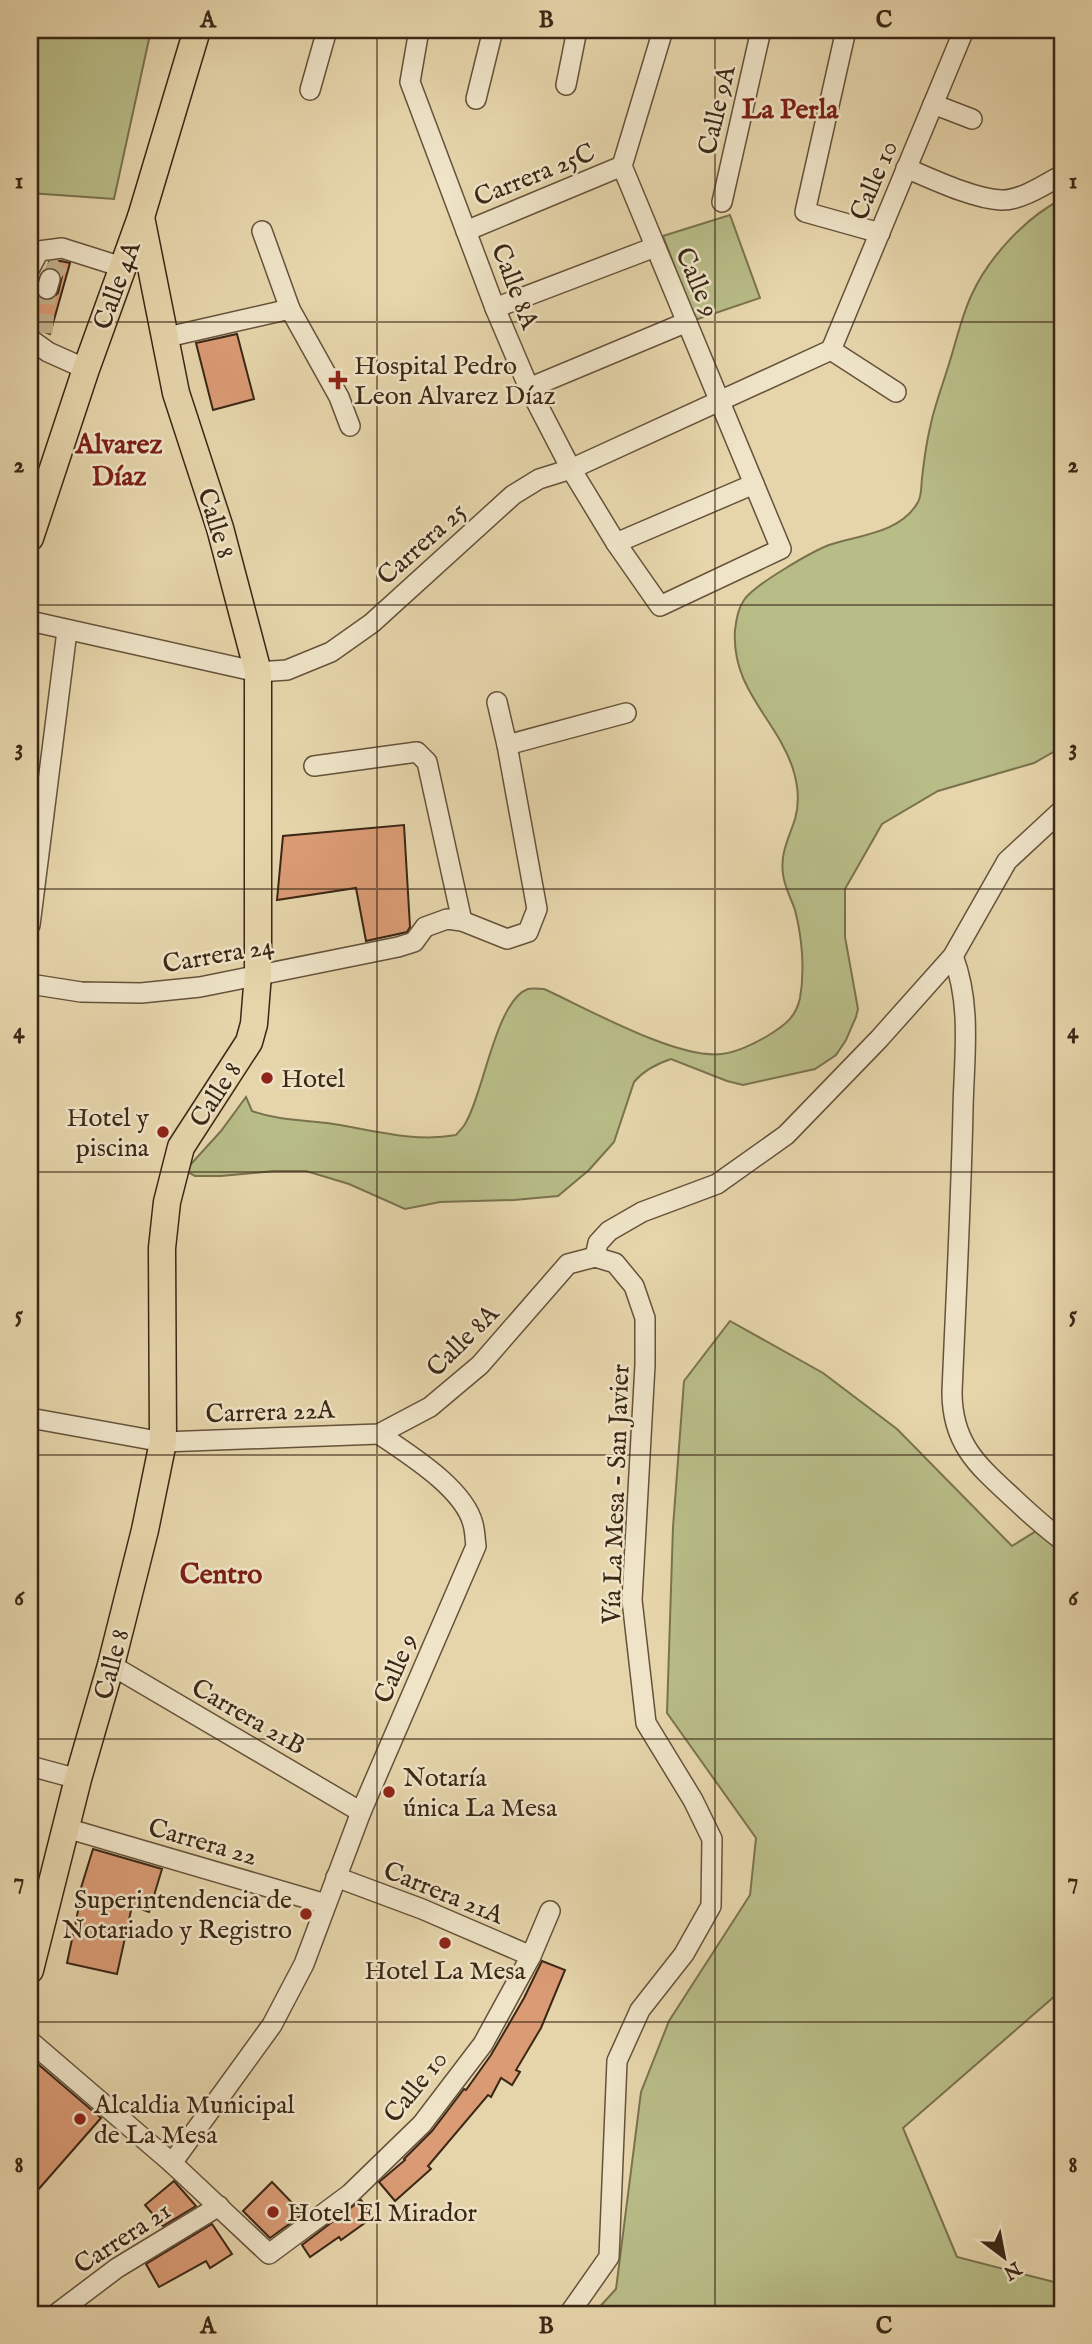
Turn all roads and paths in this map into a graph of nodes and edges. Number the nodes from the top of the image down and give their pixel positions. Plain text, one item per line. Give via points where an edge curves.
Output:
1 (197, 30) edge
2 (327, 30) edge
3 (419, 30) edge
4 (493, 30) edge
5 (577, 30) edge
6 (663, 30) edge
7 (761, 30) edge
8 (846, 30) edge
9 (964, 30) edge
10 (566, 85) dead end
11 (310, 90) dead end
12 (476, 99) dead end
13 (933, 104) junction
14 (972, 119) dead end
15 (622, 166) junction
16 (906, 168) junction
17 (1062, 175) edge
18 (722, 202) dead end
19 (141, 217) junction
20 (467, 230) junction
21 (262, 231) dead end
22 (880, 233) junction
23 (655, 247) junction
24 (122, 267) junction
25 (30, 268) edge
26 (495, 308) junction
27 (290, 309) junction
28 (687, 322) junction
29 (36, 336) edge
30 (163, 338) junction
31 (831, 350) junction
32 (86, 369) junction
33 (529, 388) junction
34 (896, 392) dead end
35 (719, 399) junction
36 (349, 426) dead end
37 (571, 468) junction
38 (754, 484) junction
39 (30, 538) edge
40 (616, 543) junction
41 (660, 606) joint
42 (30, 621) edge
43 (67, 631) junction
44 (258, 671) junction
45 (497, 702) dead end
46 (626, 713) dead end
47 (507, 745) junction
48 (314, 765) dead end
49 (1062, 810) edge
50 (462, 922) junction
51 (30, 925) edge
52 (953, 956) junction
53 (258, 974) junction
54 (30, 984) edge
55 (595, 1257) junction
56 (30, 1418) edge
57 (379, 1434) junction
58 (163, 1441) junction
59 (1062, 1540) edge
60 (111, 1665) junction
61 (30, 1766) edge
62 (78, 1779) junction
63 (361, 1812) junction
64 (66, 1828) junction
65 (336, 1877) junction
66 (326, 1904) junction
67 (550, 1910) dead end
68 (531, 1956) junction
69 (30, 1970) edge
70 (30, 2041) edge
71 (172, 2164) junction
72 (219, 2206) junction
73 (269, 2254) joint
74 (56, 2314) edge
75 (569, 2314) edge

1 - 19 main road, Calle 4A
2 - 11 street
3 - 20 street, Calle 8A via 410,82
4 - 12 street
5 - 10 street
6 - 15 street
7 - 18 street, Calle 9A
8 - 22 street via 806,212
9 - 13 street, Calle 10
13 - 14 street
13 - 16 street, Calle 10
15 - 20 street, Carrera 25C
15 - 23 street, Calle 9
16 - 17 street via 960,190 1002,200 1031,192
16 - 22 street, Calle 10
19 - 24 main road, Calle 4A
19 - 30 main road, Calle 8
20 - 26 street, Calle 8A
21 - 27 street
22 - 31 street, Calle 10
23 - 26 street
23 - 28 street, Calle 9
24 - 25 street via 72,258 62,248 39,251
24 - 32 main road, Calle 4A
26 - 33 street, Calle 8A
27 - 30 street
27 - 36 street via 339,397
28 - 33 street
28 - 35 street, Calle 9
29 - 32 street via 48,352
30 - 44 main road, Calle 8
31 - 34 street
31 - 35 street, Carrera 25
32 - 39 main road, Calle 4A
33 - 37 street, Calle 8A
35 - 37 street, Carrera 25
35 - 38 street, Calle 9
37 - 40 street, Calle 8A
37 - 44 street, Carrera 25 via 539,479 513,495 372,624 331,652 287,670
38 - 40 street
38 - 41 street, Calle 9 via 781,549
40 - 41 street, Calle 8A
42 - 43 street, Carrera 25
43 - 44 street, Carrera 25
43 - 51 street
44 - 53 main road, Calle 8
45 - 47 street
46 - 47 street
47 - 50 street via 537,909 528,932 507,939
48 - 50 street via 417,752 427,762
49 - 52 street via 1007,861
50 - 53 street, Carrera 24 via 447,919 425,927 414,942 398,947
52 - 55 street via 786,1135 718,1184 649,1209 609,1231 598,1243
52 - 59 street via 962,984 965,1018 954,1418 964,1445 982,1470
53 - 54 street, Carrera 24 via 200,987 141,993 81,992
53 - 58 main road, Calle 8 via 248,1042 181,1147 167,1202 162,1248
55 - 57 street, Calle 8A via 568,1265 481,1365 430,1407
55 - 75 street, Vía La Mesa - San Javier via 615,1263 634,1286 645,1318 632,1600 646,1723 712,1839 711,1906 684,1955 640,2010 617,2061 609,2258
56 - 58 street, Carrera 22A
57 - 58 street, Carrera 22A
57 - 63 street, Calle 9 via 432,1471 460,1501 472,1522 476,1546
58 - 60 main road, Calle 8
60 - 62 main road, Calle 8
60 - 63 street, Carrera 21B
61 - 62 street
62 - 64 main road, Calle 8
63 - 65 street, Calle 9
64 - 66 street, Carrera 22
64 - 69 main road, Calle 8
65 - 66 street, Calle 9
65 - 68 street, Carrera 21A
66 - 71 street, Calle 9 via 304,1964 272,2025
67 - 68 street, Calle 10
68 - 73 street, Calle 10 via 483,2044 422,2124 350,2194
70 - 71 street, Carrera 21
71 - 72 street, Carrera 21
72 - 73 street, Carrera 21
72 - 74 street, Carrera 21 via 117,2268

